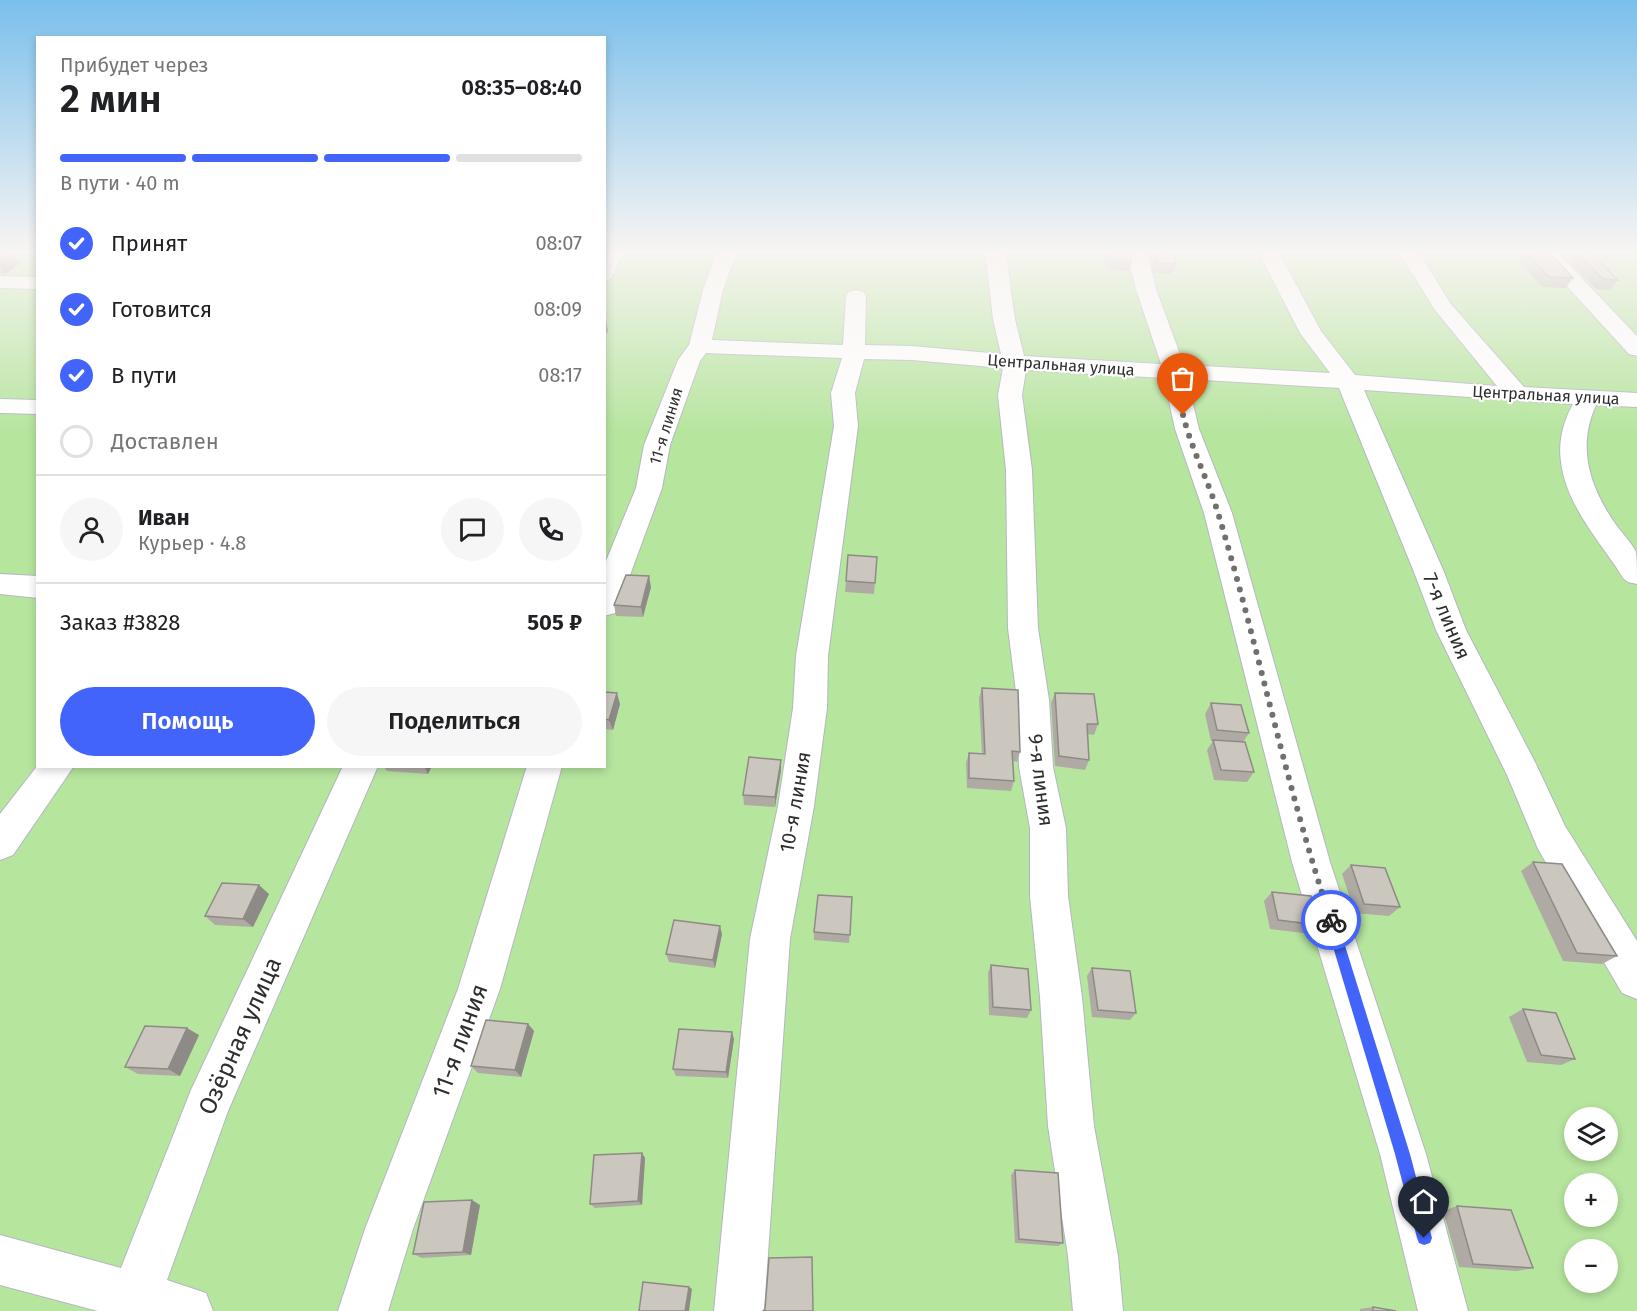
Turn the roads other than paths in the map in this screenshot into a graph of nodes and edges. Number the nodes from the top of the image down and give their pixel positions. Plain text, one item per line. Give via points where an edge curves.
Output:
1 (708, 310) edge
2 (855, 310) edge
3 (1003, 310) edge
4 (1154, 310) edge
5 (1299, 310) edge
6 (1446, 310) edge
7 (1602, 310) edge
8 (700, 346) junction
9 (1637, 349) edge
10 (855, 352) junction
11 (1015, 364) junction
12 (1173, 372) junction
13 (1349, 383) junction
14 (1517, 394) junction
15 (1588, 398) junction
16 (1637, 400) edge
17 (0, 406) edge
18 (36, 407) edge
19 (1637, 573) edge
20 (0, 584) edge
21 (36, 587) edge
22 (606, 600) edge
23 (56, 768) edge
24 (360, 768) edge
25 (544, 768) edge
26 (0, 843) edge
27 (1637, 978) edge
28 (0, 1260) edge
29 (133, 1305) edge
30 (188, 1311) edge
31 (363, 1311) edge
32 (739, 1311) edge
33 (1098, 1311) edge
34 (1443, 1311) edge

1 - 8 street, 11-я линия
2 - 10 street, 10-я линия
3 - 11 street, 9-я линия
4 - 12 street
5 - 13 street, 7-я линия via 1311,333
6 - 14 street
7 - 9 street
8 - 10 street, Центральная улица
8 - 22 street, 11-я линия via 689,360 657,445 649,488
10 - 11 street, Центральная улица via 912,353
10 - 32 street, 10-я линия via 843,393 846,426 812,656 810,708 796,806 770,939
11 - 12 street, Центральная улица
11 - 33 street, 9-я линия via 1010,395 1019,470 1023,628 1033,700 1036,767 1048,828 1049,896 1071,1126
12 - 13 street, Центральная улица
12 - 34 street via 1187,429 1218,513 1311,862 1403,1154
13 - 14 street, Центральная улица
13 - 27 street, 7-я линия via 1451,630 1551,837
14 - 15 street, Центральная улица
15 - 16 street, Центральная улица
15 - 19 street via 1578,416 1573,440 1575,473 1613,542
17 - 18 street
20 - 21 street
23 - 26 street
24 - 29 street, Озёрная улица via 207,1106
25 - 31 street, 11-я линия via 479,990 402,1194
28 - 29 street via 51,1271
29 - 30 street

